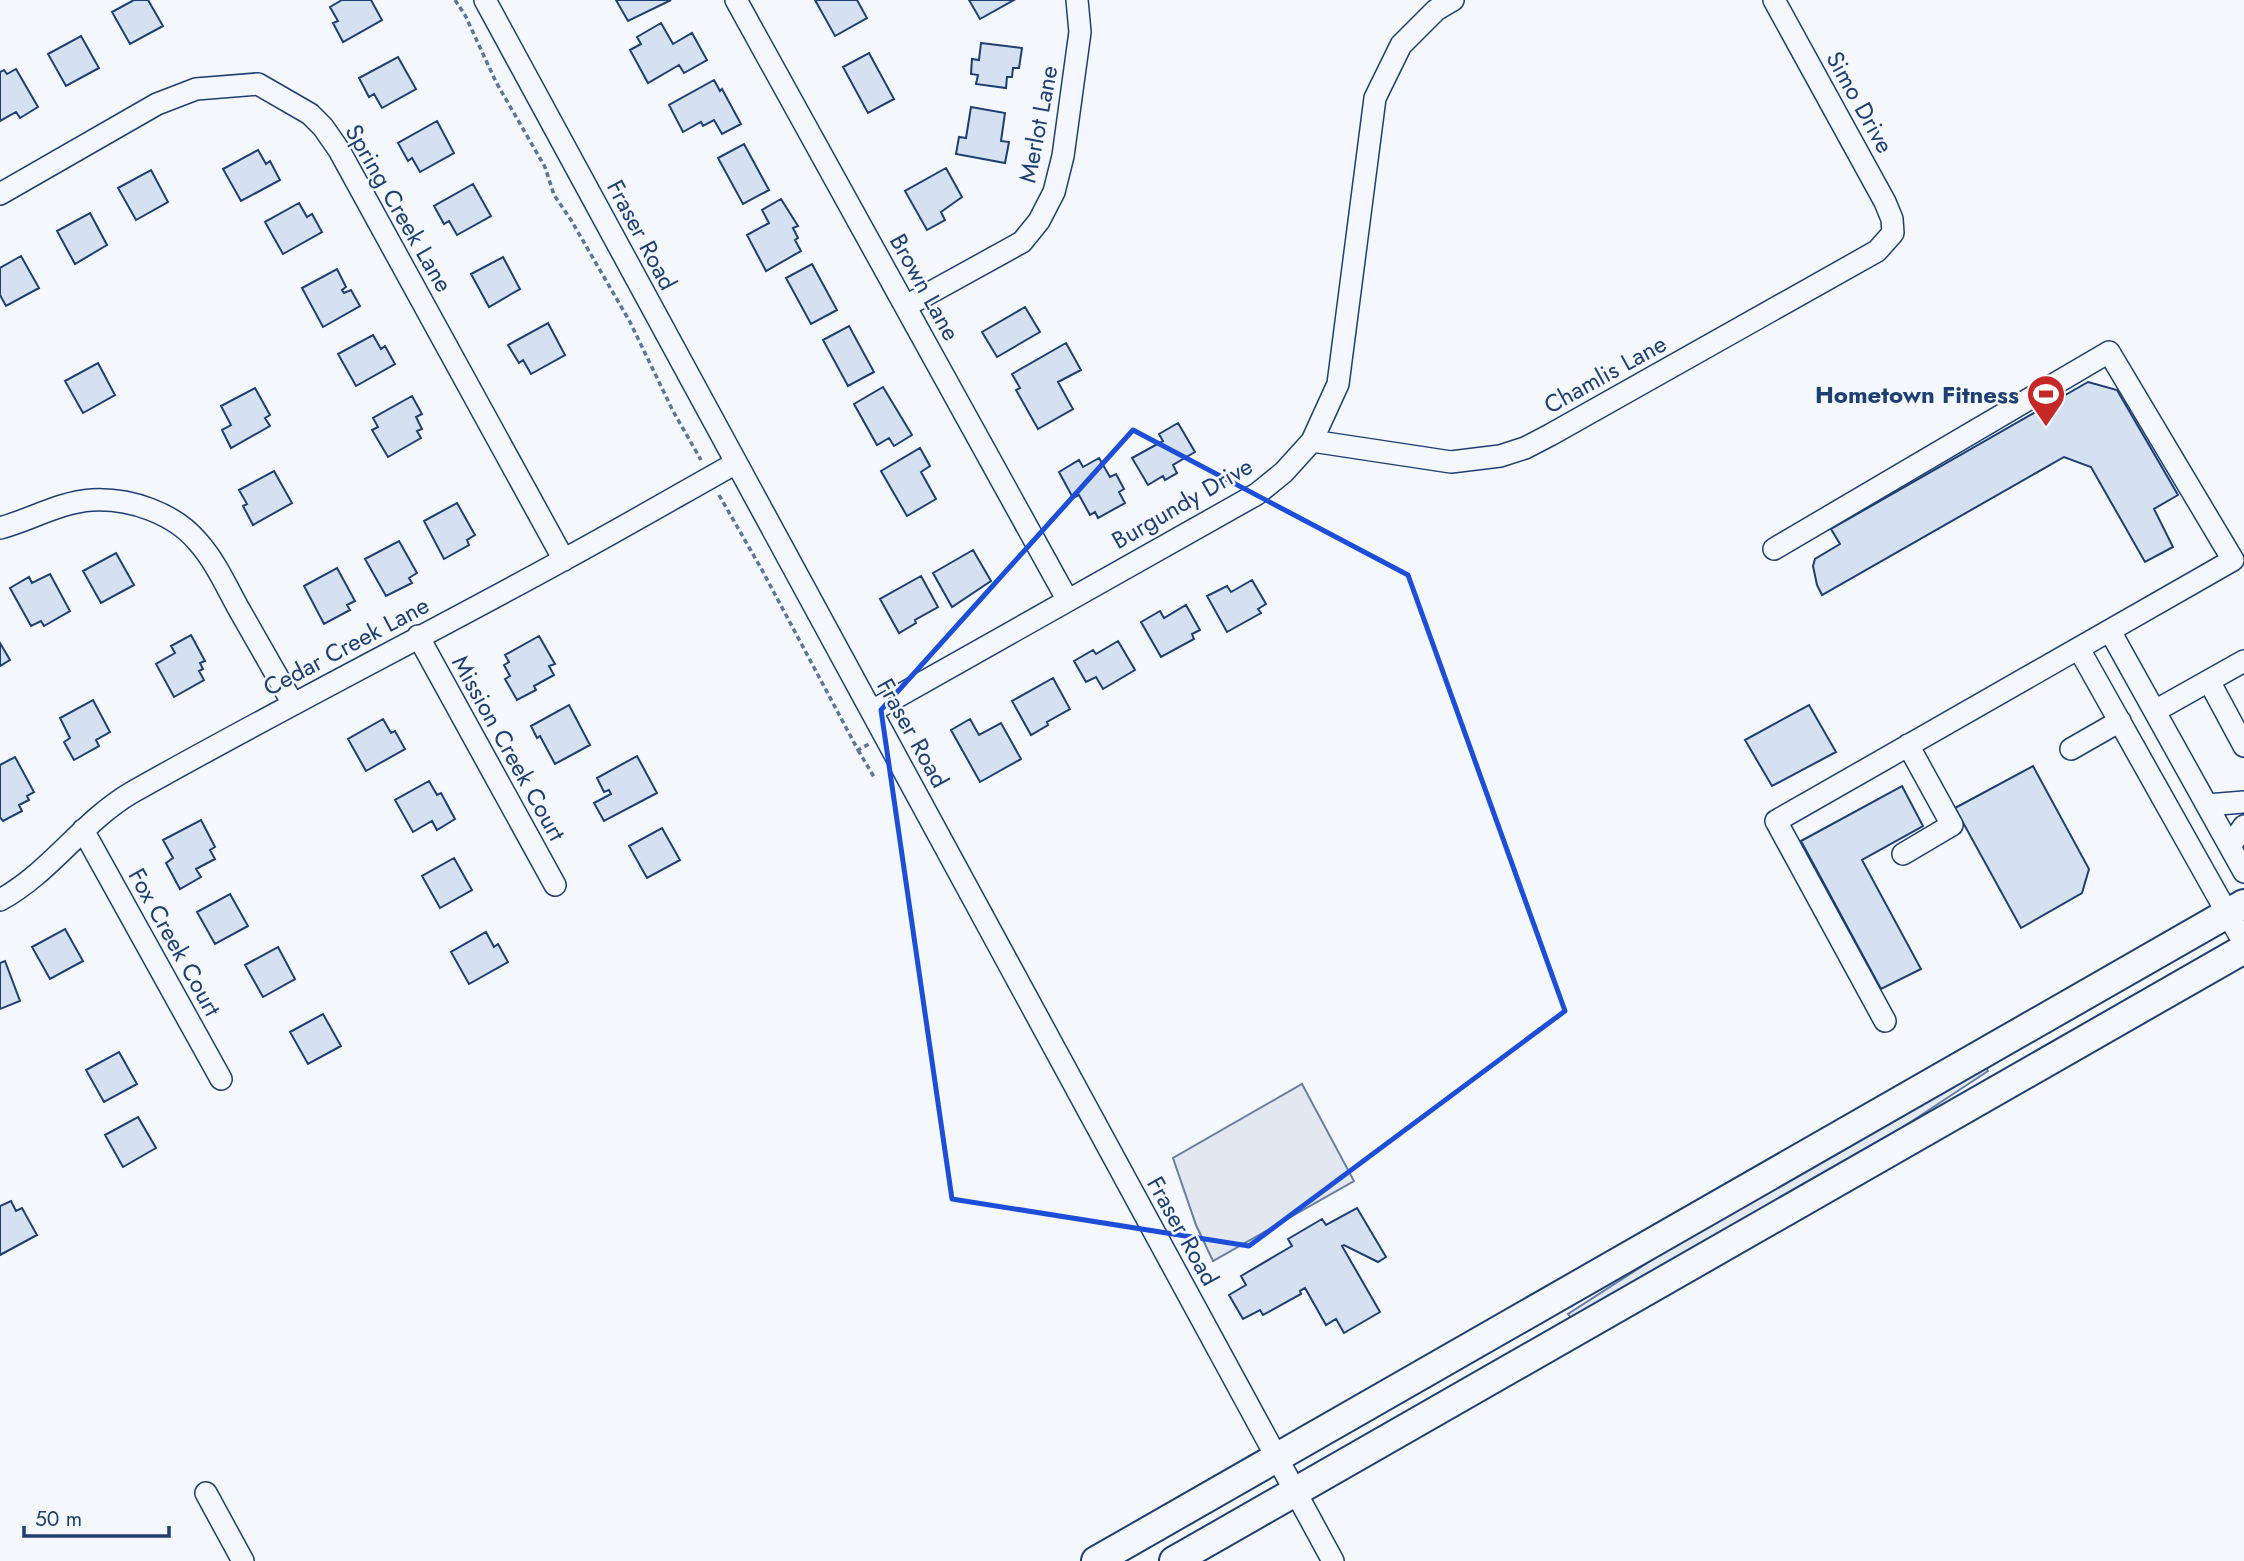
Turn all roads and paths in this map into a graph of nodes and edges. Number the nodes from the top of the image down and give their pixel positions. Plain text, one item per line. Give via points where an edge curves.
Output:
1 (456, 0) edge
2 (485, 0) edge
3 (736, 0) edge
4 (1077, 0) edge
5 (1774, 0) edge
6 (1440, 3) edge
7 (0, 194) edge
8 (1893, 233) joint
9 (906, 306) junction
10 (1312, 441) junction
11 (736, 463) junction
12 (710, 478) junction
13 (0, 528) edge
14 (1774, 549) dead end
15 (564, 559) junction
16 (1067, 599) junction
17 (2110, 631) junction
18 (418, 636) junction
19 (2079, 649) junction
20 (2244, 662) edge
21 (2209, 681) junction
22 (293, 704) junction
23 (872, 711) junction
24 (2155, 711) junction
25 (2120, 721) junction
26 (885, 735) junction
27 (1908, 746) junction
28 (2244, 746) edge
29 (2071, 749) dead end
30 (858, 750) junction
31 (874, 778) dead end
32 (2244, 802) edge
33 (2207, 805) junction
34 (2244, 826) edge
35 (83, 830) junction
36 (2230, 846) junction
37 (1903, 854) dead end
38 (2244, 872) edge
39 (555, 885) dead end
40 (0, 900) edge
41 (2236, 908) edge
42 (2244, 943) edge
43 (2244, 949) edge
44 (1885, 1021) dead end
45 (221, 1079) dead end
46 (1277, 1457) junction
47 (1295, 1491) junction
48 (206, 1493) dead end
49 (243, 1561) edge
50 (1096, 1561) edge
51 (1174, 1561) edge
52 (1333, 1561) edge

1 - 12 path via 545,167 554,195 630,321
2 - 11 street, Fraser Road
3 - 9 street, Brown Lane
4 - 9 street, Merlot Lane via 1080,32 1063,156 1054,192 1039,221 1022,242
5 - 8 street, Simo Drive via 1885,202
6 - 10 street, Burgundy Drive via 1401,45 1375,98 1338,384
7 - 15 street, Spring Creek Lane via 157,104 196,89 258,84 296,105 323,127 339,150
8 - 10 street, Chamlis Lane via 1877,251 1525,448 1451,462
9 - 16 street, Brown Lane
10 - 16 street, Burgundy Drive via 1257,494
11 - 12 street, Cedar Creek Lane
11 - 23 street, Fraser Road
12 - 15 street, Cedar Creek Lane
12 - 30 path
13 - 22 street via 90,500 139,505 166,517 184,528 209,556
14 - 17 street via 2109,352 2233,560
15 - 18 street, Cedar Creek Lane
16 - 23 street, Burgundy Drive
17 - 19 street
17 - 24 street
18 - 22 street, Cedar Creek Lane
18 - 39 street, Mission Creek Court
19 - 25 street
19 - 27 street
20 - 21 street
21 - 24 street
21 - 28 street
22 - 35 street, Cedar Creek Lane via 128,795
23 - 26 street, Fraser Road
24 - 33 street
25 - 29 street
25 - 41 street
26 - 30 path
26 - 46 street, Fraser Road
27 - 37 street via 1952,824
27 - 44 street via 1776,821
30 - 31 path
32 - 33 street
33 - 36 street
34 - 36 street
35 - 40 street, Cedar Creek Lane via 28,882
35 - 45 street, Fox Creek Court
36 - 38 street
41 - 42 street
41 - 46 main road
43 - 47 main road
46 - 47 street, Fraser Road
46 - 50 main road
47 - 51 main road
47 - 52 street, Fraser Road
48 - 49 street

